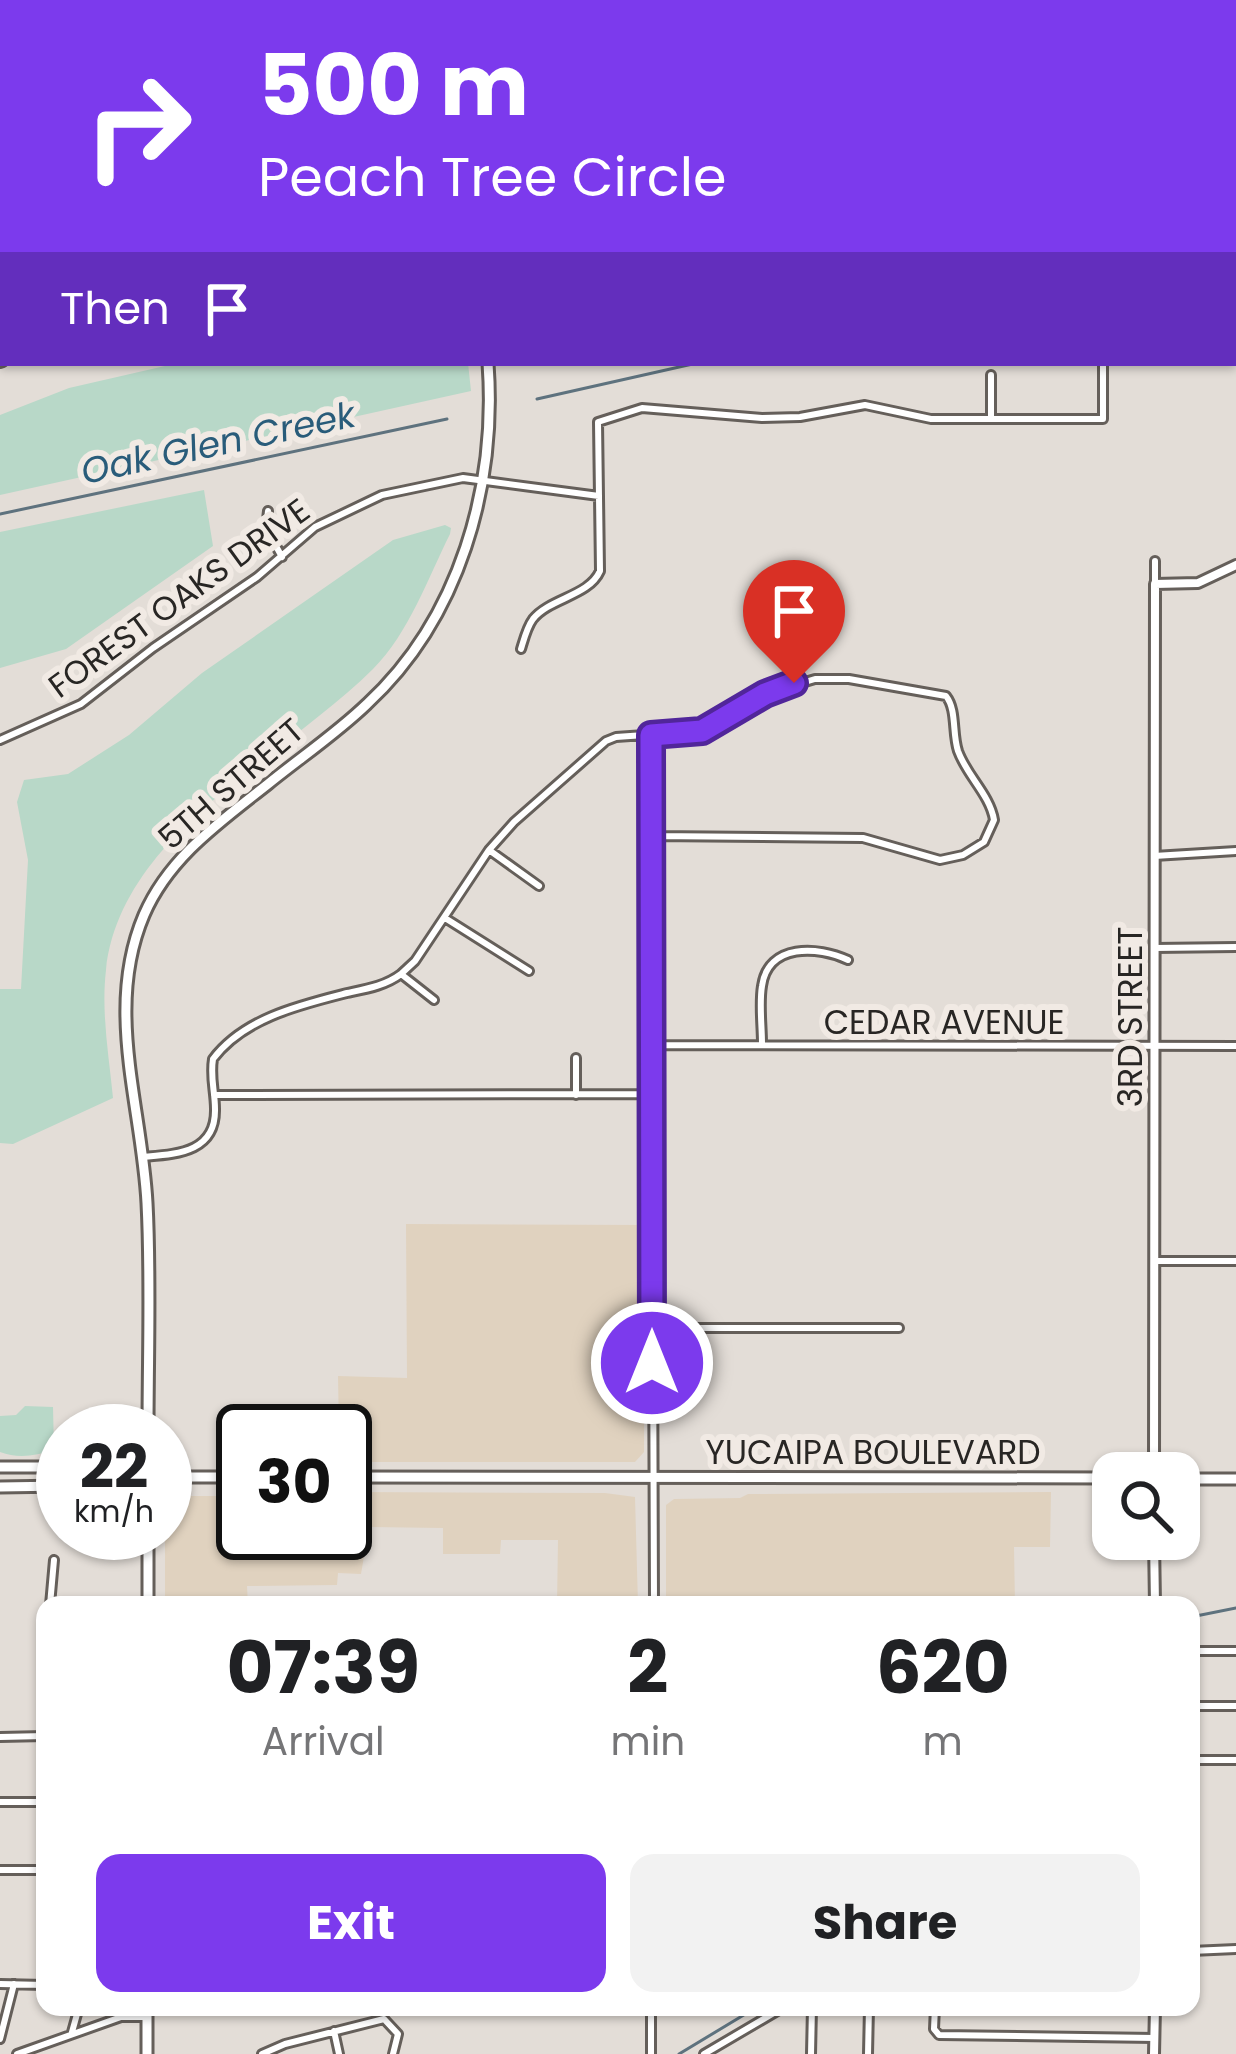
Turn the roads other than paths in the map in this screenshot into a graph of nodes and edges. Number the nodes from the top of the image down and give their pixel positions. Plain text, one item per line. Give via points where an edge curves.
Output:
1 (488, 366) edge
2 (1103, 366) edge
3 (991, 375) dead end
4 (992, 419) junction
5 (484, 480) junction
6 (599, 496) junction
7 (268, 511) dead end
8 (282, 557) junction
9 (1155, 560) dead end
10 (1236, 565) edge
11 (1156, 584) junction
12 (521, 649) dead end
13 (651, 735) junction
14 (0, 740) edge
15 (653, 836) junction
16 (489, 850) junction
17 (1236, 851) edge
18 (1154, 856) junction
19 (539, 886) dead end
20 (445, 918) junction
21 (1236, 947) edge
22 (1154, 948) junction
23 (848, 960) dead end
24 (529, 971) dead end
25 (401, 974) junction
26 (434, 1000) dead end
27 (762, 1045) junction
28 (652, 1046) junction
29 (1152, 1046) junction
30 (1236, 1046) edge
31 (575, 1058) dead end
32 (652, 1094) junction
33 (214, 1095) junction
34 (575, 1095) junction
35 (143, 1157) junction
36 (1154, 1261) junction
37 (1236, 1261) edge
38 (652, 1328) junction
39 (899, 1328) dead end
40 (148, 1404) edge
41 (1154, 1452) edge
42 (0, 1467) edge
43 (36, 1467) edge
44 (372, 1477) edge
45 (1092, 1478) edge
46 (654, 1479) junction
47 (1200, 1479) edge
48 (1236, 1479) edge
49 (36, 1486) edge
50 (0, 1487) edge
51 (54, 1560) dead end
52 (148, 1560) edge
53 (1154, 1560) edge
54 (51, 1596) edge
55 (148, 1596) edge
56 (653, 1596) edge
57 (1155, 1596) edge
58 (1200, 1651) edge
59 (1236, 1651) edge
60 (1200, 1706) edge
61 (1236, 1706) edge
62 (36, 1736) edge
63 (0, 1737) edge
64 (1200, 1760) edge
65 (1236, 1760) edge
66 (0, 1802) edge
67 (36, 1802) edge
68 (0, 1870) edge
69 (36, 1870) edge
70 (1236, 1949) edge
71 (1200, 1951) edge
72 (0, 1984) edge
73 (14, 1984) junction
74 (36, 1985) edge
75 (76, 2016) edge
76 (126, 2016) edge
77 (147, 2016) edge
78 (652, 2016) edge
79 (769, 2016) edge
80 (812, 2016) edge
81 (868, 2016) edge
82 (935, 2016) edge
83 (1155, 2016) edge
84 (334, 2031) junction
85 (71, 2035) junction
86 (0, 2038) edge
87 (1154, 2038) junction
88 (17, 2054) edge
89 (147, 2054) edge
90 (262, 2054) edge
91 (340, 2054) edge
92 (393, 2054) edge
93 (651, 2054) edge
94 (704, 2054) edge
95 (811, 2054) edge
96 (868, 2054) edge
97 (1154, 2054) edge

1 - 5 main road, 5TH STREET
2 - 4 street via 1103,419
3 - 4 street
4 - 6 street via 931,419 865,405 762,418 642,408 598,422
5 - 6 street, FOREST OAKS DRIVE
5 - 8 street, FOREST OAKS DRIVE via 382,495 315,527
5 - 35 main road, 5TH STREET via 447,593 401,665 368,703 200,838 146,911 129,960 124,1020
6 - 12 street via 596,581 531,621
7 - 8 street via 266,527
8 - 14 street, FOREST OAKS DRIVE via 81,704
9 - 11 street, 3RD STREET
10 - 11 street via 1198,583
11 - 18 street, 3RD STREET
13 - 15 street
13 - 15 street via 702,731 765,694 815,679 939,693 950,699 959,755 994,820 984,842 940,860 863,838
13 - 16 street via 606,741
15 - 28 street
16 - 19 street
16 - 20 street
17 - 18 street
18 - 22 street, 3RD STREET
20 - 24 street
20 - 25 street
21 - 22 street
22 - 29 street, 3RD STREET
23 - 27 street via 812,950 775,960 763,982
25 - 26 street
25 - 33 street via 278,1012 225,1045 211,1068
27 - 28 street, CEDAR AVENUE
27 - 29 street, CEDAR AVENUE
28 - 32 street
29 - 30 street, CEDAR AVENUE
29 - 36 street, 3RD STREET
31 - 34 street
32 - 34 street
32 - 38 street
33 - 34 street
33 - 35 street via 214,1125 199,1146
35 - 40 main road, 5TH STREET
36 - 37 street
36 - 41 street, 3RD STREET
38 - 39 street
38 - 46 street
42 - 43 main road
44 - 46 main road, YUCAIPA BOULEVARD
45 - 46 main road, YUCAIPA BOULEVARD
46 - 56 street
47 - 48 main road
49 - 50 main road
51 - 54 street
52 - 55 main road
53 - 57 street
58 - 59 street
60 - 61 street
62 - 63 street
64 - 65 street
66 - 67 street
68 - 69 street
70 - 71 street
72 - 73 street
73 - 74 street
73 - 86 street
75 - 85 street
76 - 85 street
77 - 89 main road
78 - 93 street
79 - 94 street
80 - 95 street
81 - 96 street
82 - 87 street via 939,2035
83 - 87 street
84 - 90 street
84 - 91 street
84 - 92 street via 388,2020 398,2034
85 - 88 street
87 - 97 street

